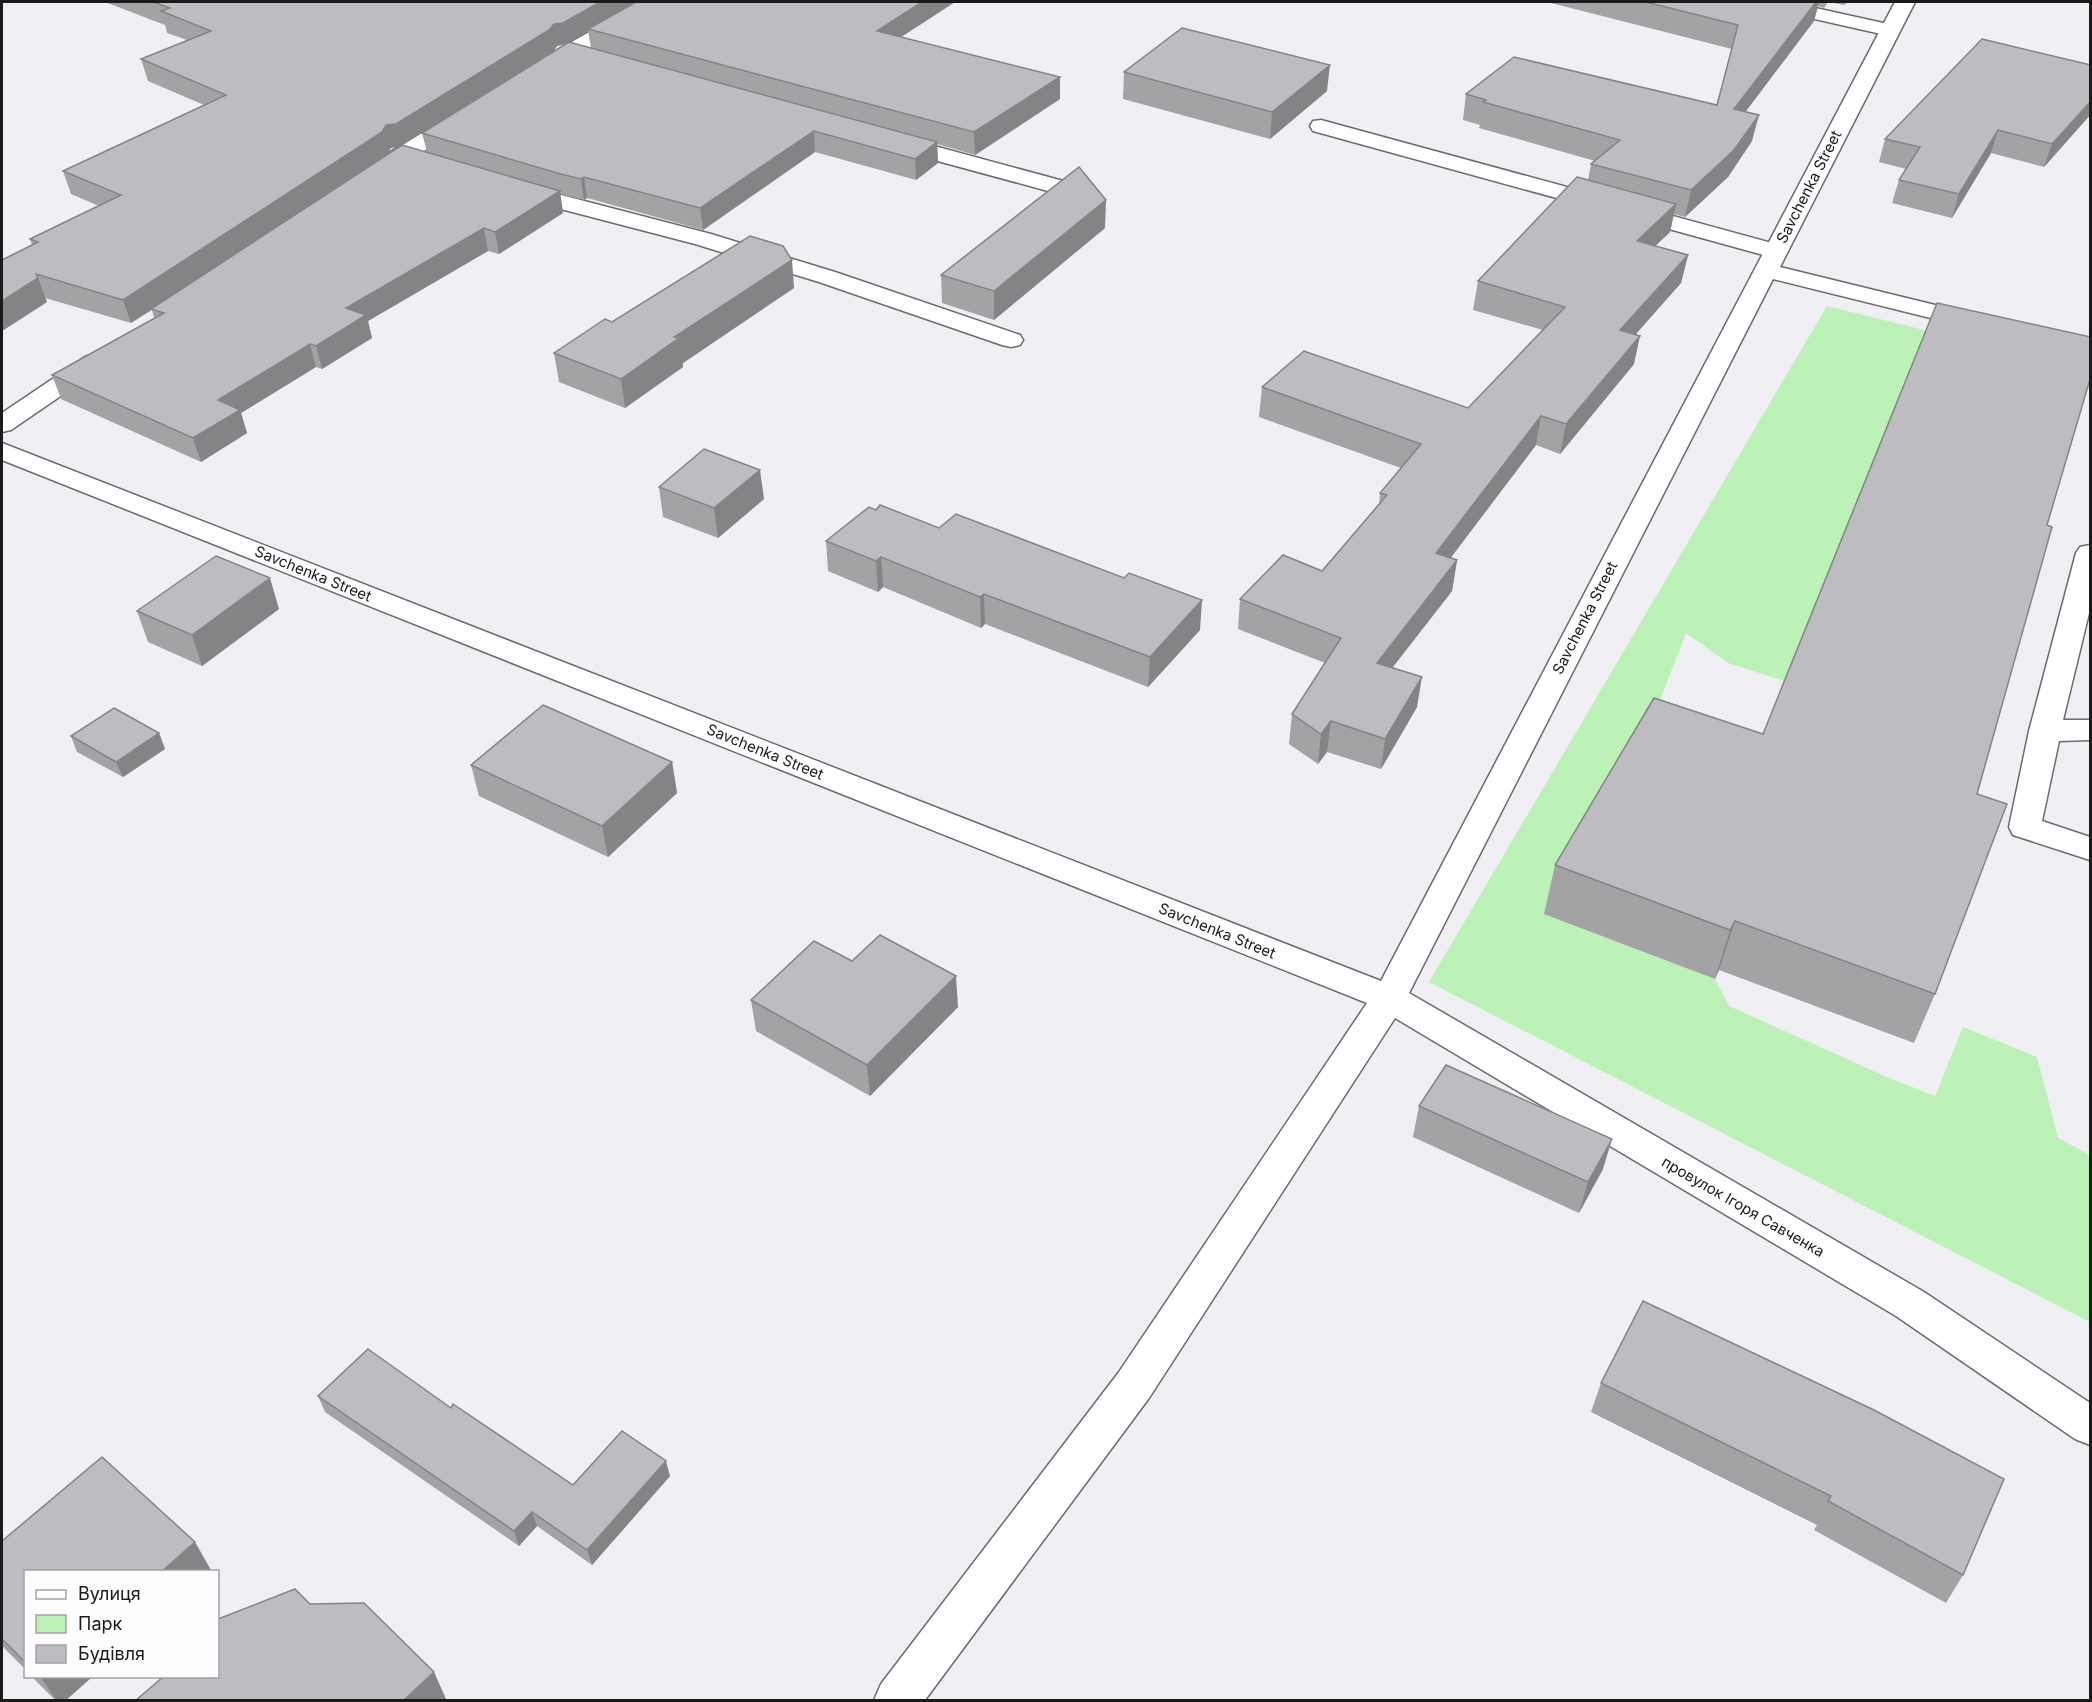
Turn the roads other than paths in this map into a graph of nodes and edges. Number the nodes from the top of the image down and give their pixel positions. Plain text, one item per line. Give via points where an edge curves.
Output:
1 (655, 2) edge
2 (1764, 2) edge
3 (1905, 2) edge
4 (1890, 30) junction
5 (565, 52) junction
6 (600, 62) edge
7 (526, 76) edge
8 (478, 107) edge
9 (1321, 126) dead end
10 (875, 137) edge
11 (400, 155) junction
12 (433, 165) edge
13 (361, 181) edge
14 (498, 185) edge
15 (1059, 187) edge
16 (1770, 261) junction
17 (1997, 328) edge
18 (1011, 339) dead end
19 (108, 352) edge
20 (2, 424) edge
21 (2, 451) edge
22 (2091, 553) edge
23 (2091, 730) edge
24 (2045, 731) junction
25 (2091, 849) edge
26 (1389, 998) junction
27 (2091, 1426) edge
28 (897, 1701) edge

1 - 5 street
2 - 4 street
3 - 4 street, Savchenka Street
4 - 16 street, Savchenka Street
5 - 6 street
5 - 7 street
8 - 11 street
9 - 16 street
10 - 15 street
11 - 12 street
11 - 13 street
14 - 18 street via 703,239
16 - 17 street
16 - 26 street, Savchenka Street
19 - 20 street
21 - 26 street, Savchenka Street
22 - 24 street
23 - 24 street
24 - 25 street via 2025,827
26 - 27 street, провулок Ігоря Савченка via 1910,1304
26 - 28 street via 1134,1385

